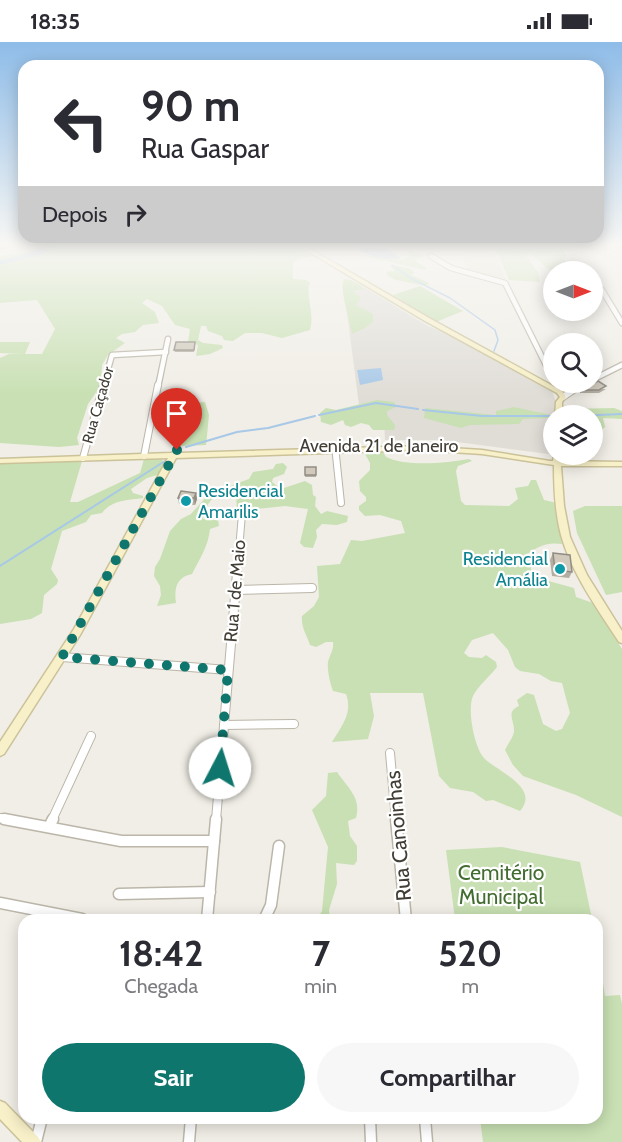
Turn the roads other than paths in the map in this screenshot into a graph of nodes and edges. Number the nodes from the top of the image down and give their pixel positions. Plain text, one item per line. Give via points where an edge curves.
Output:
1 (381, 294) edge
2 (511, 294) edge
3 (605, 294) edge
4 (622, 323) edge
5 (168, 339) dead end
6 (166, 352) junction
7 (543, 358) edge
8 (622, 365) edge
9 (603, 374) edge
10 (543, 382) edge
11 (560, 393) edge
12 (570, 393) edge
13 (562, 398) junction
14 (560, 405) edge
15 (335, 448) junction
16 (175, 453) junction
17 (145, 454) junction
18 (0, 456) edge
19 (84, 456) junction
20 (0, 461) edge
21 (543, 462) edge
22 (603, 462) edge
23 (622, 464) edge
24 (557, 465) edge
25 (342, 503) dead end
26 (242, 514) dead end
27 (312, 588) dead end
28 (235, 590) junction
29 (622, 639) edge
30 (62, 657) junction
31 (228, 670) junction
32 (294, 724) dead end
33 (224, 725) junction
34 (92, 736) dead end
35 (0, 751) edge
36 (390, 753) dead end
37 (0, 818) edge
38 (49, 827) junction
39 (214, 841) junction
40 (279, 846) dead end
41 (210, 892) junction
42 (119, 894) dead end
43 (0, 903) edge
44 (56, 914) edge
45 (208, 914) edge
46 (267, 914) edge
47 (405, 914) edge
48 (0, 1108) edge
49 (40, 1124) edge
50 (190, 1124) edge
51 (370, 1124) edge
52 (426, 1124) edge
53 (35, 1142) edge
54 (189, 1142) edge
55 (371, 1142) edge
56 (427, 1142) edge

1 - 10 street
2 - 7 street
3 - 4 street
5 - 6 street
6 - 17 street
6 - 19 street, Rua Caçador via 114,353
8 - 9 street
11 - 13 street
12 - 13 street
13 - 14 street
15 - 16 street, Avenida 21 de Janeiro
15 - 21 street, Avenida 21 de Janeiro via 420,446
15 - 25 street
16 - 17 street, Avenida 21 de Janeiro
16 - 30 street
17 - 19 street, Avenida 21 de Janeiro
18 - 19 street, Avenida 21 de Janeiro
19 - 20 street, Avenida 21 de Janeiro
22 - 23 street, Avenida 21 de Janeiro
24 - 29 street via 566,539
26 - 28 street, Rua 1 de Maio
27 - 28 street
28 - 31 street, Rua 1 de Maio
30 - 31 street
30 - 35 street
31 - 33 street, Rua 1 de Maio
32 - 33 street
33 - 39 street, Rua 1 de Maio
34 - 38 street
36 - 47 street, Rua Canoinhas
37 - 38 street
38 - 39 street via 121,840
39 - 41 street, Rua 1 de Maio
40 - 46 street
41 - 42 street
41 - 45 street, Rua 1 de Maio
43 - 44 street
48 - 53 street
49 - 53 street
50 - 54 street
51 - 55 street
52 - 56 street

